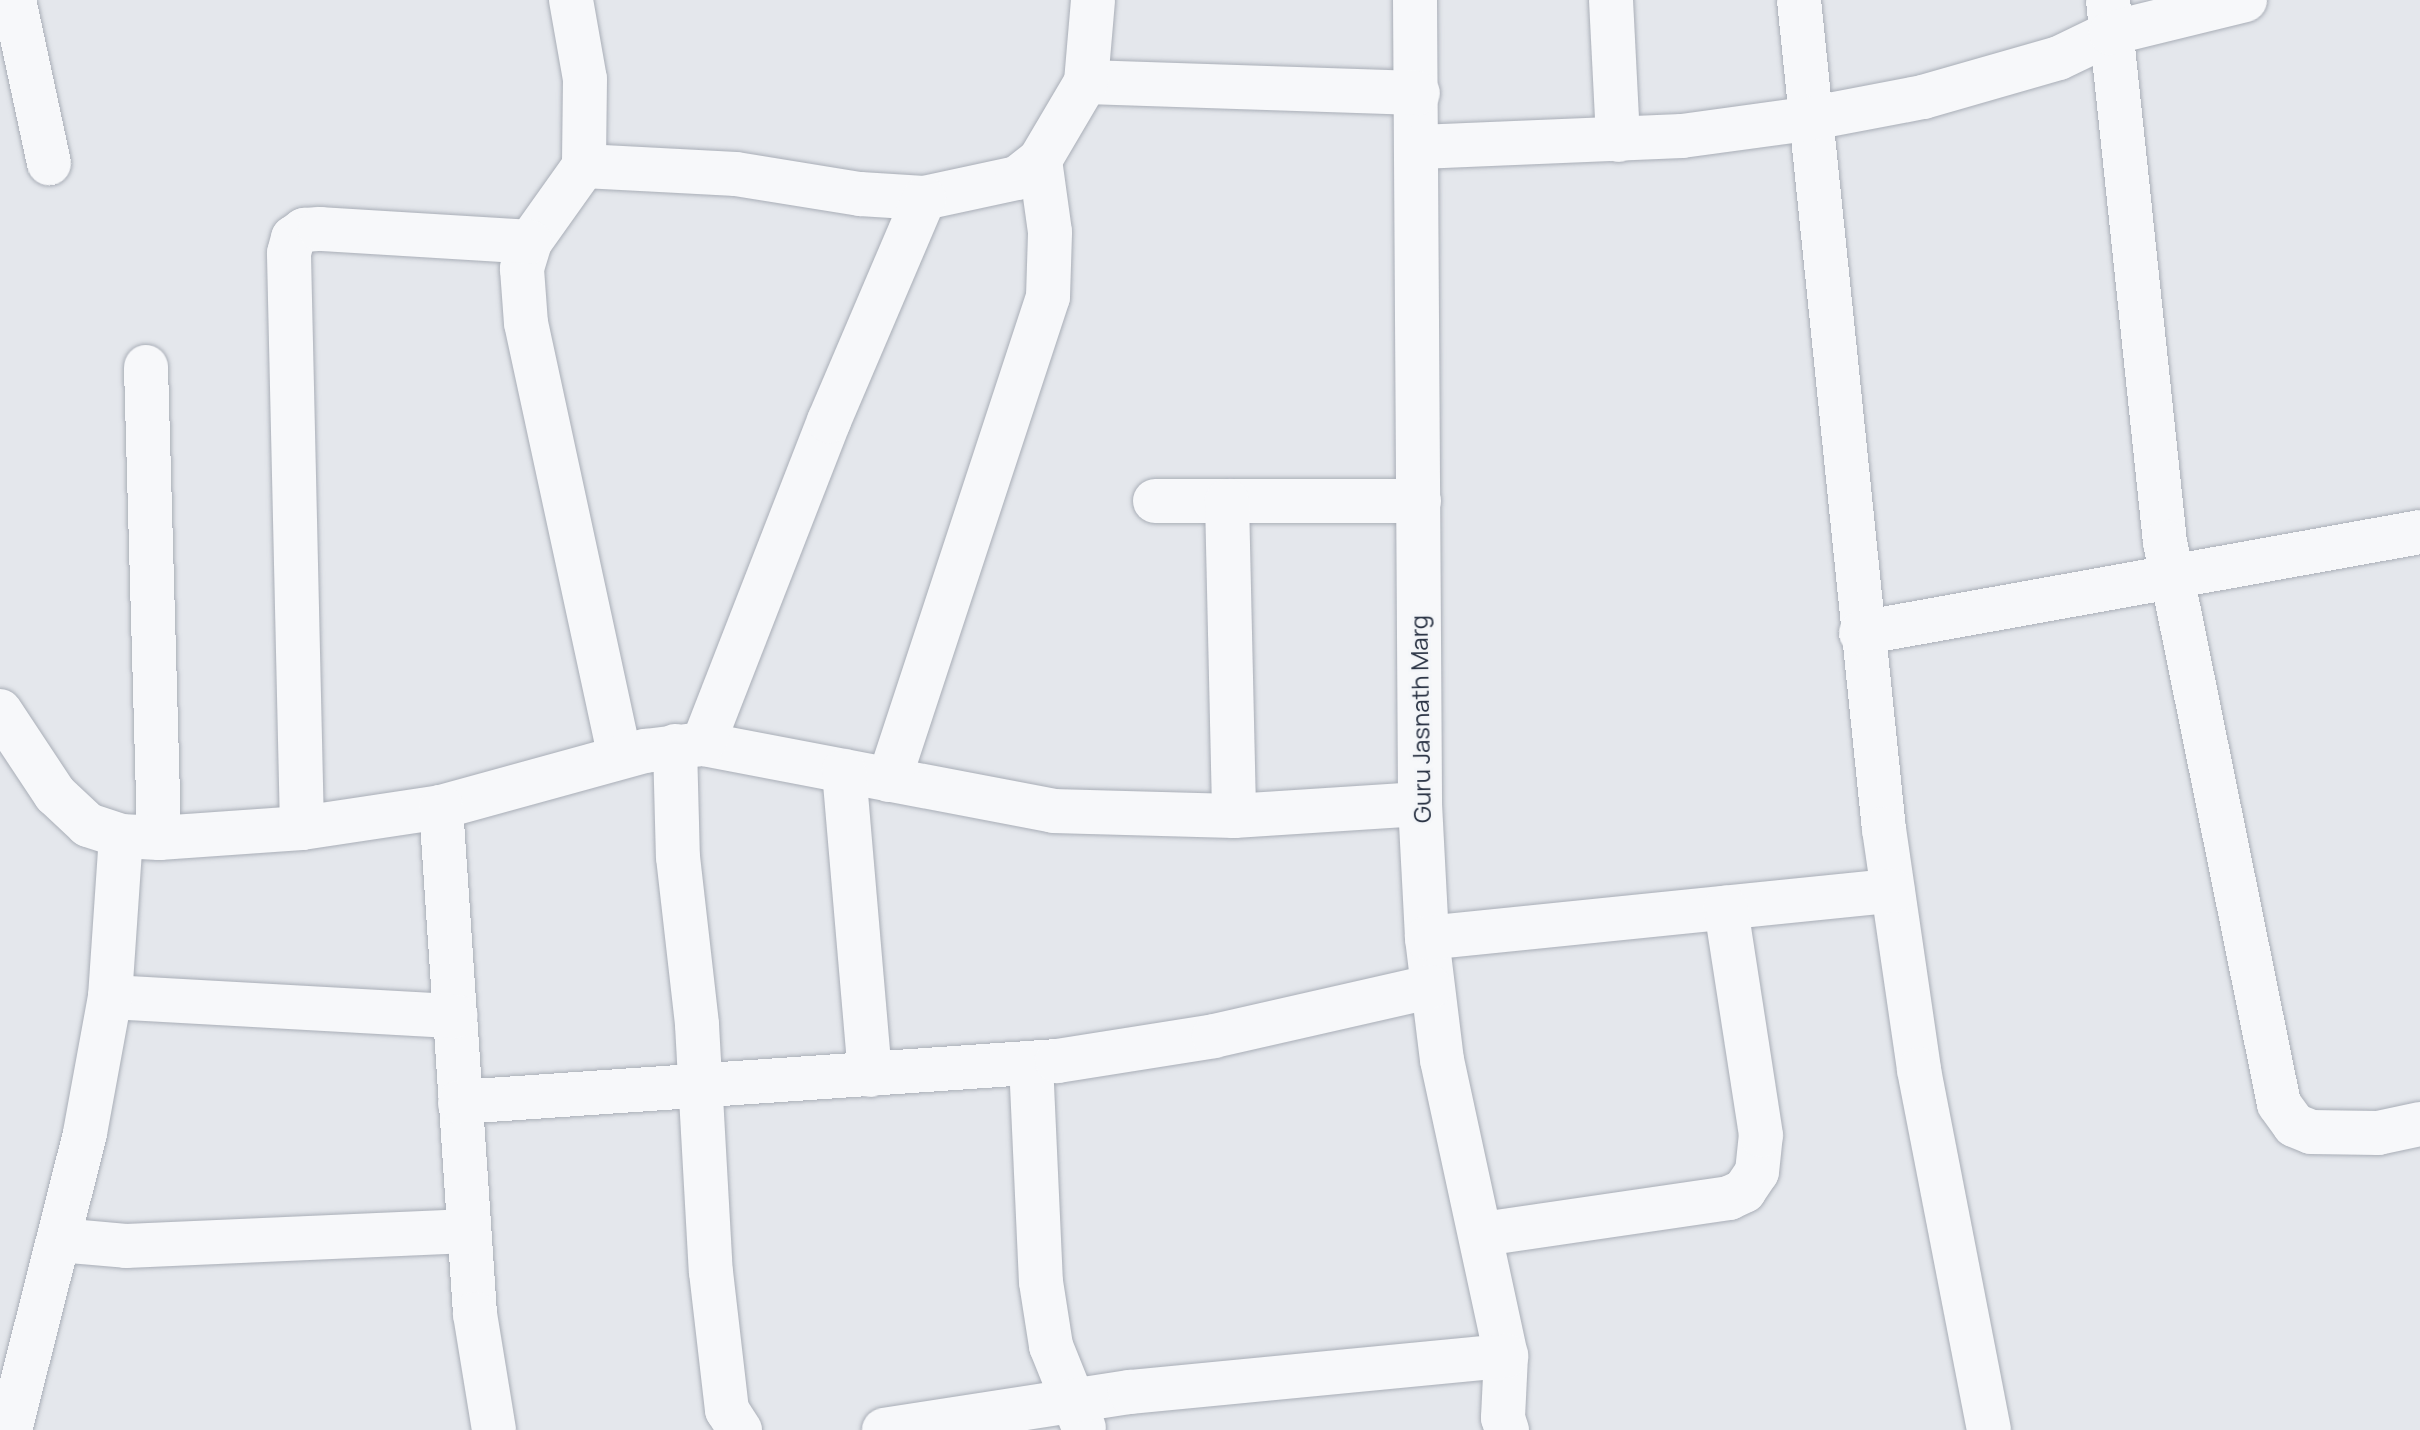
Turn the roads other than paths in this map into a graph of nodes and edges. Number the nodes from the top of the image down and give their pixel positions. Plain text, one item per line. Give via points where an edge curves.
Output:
1 (14, 0) edge
2 (571, 0) edge
3 (1093, 0) edge
4 (1415, 0) edge
5 (1611, 0) edge
6 (1799, 0) edge
7 (2245, 0) edge
8 (2109, 16) edge
9 (1086, 82) junction
10 (1418, 93) junction
11 (1813, 118) junction
12 (1618, 140) junction
13 (1419, 147) junction
14 (1040, 160) junction
15 (49, 163) dead end
16 (584, 166) junction
17 (924, 198) junction
18 (530, 242) junction
19 (146, 367) dead end
20 (1155, 501) dead end
21 (1227, 501) junction
22 (1419, 501) junction
23 (2420, 532) edge
24 (2172, 578) junction
25 (1861, 633) junction
26 (0, 711) edge
27 (689, 745) junction
28 (620, 757) junction
29 (844, 771) junction
30 (889, 780) junction
31 (1420, 804) junction
32 (441, 807) junction
33 (1234, 816) junction
34 (302, 828) junction
35 (140, 837) junction
36 (1893, 891) junction
37 (1726, 908) junction
38 (1427, 938) junction
39 (1430, 987) junction
40 (110, 997) junction
41 (455, 1016) junction
42 (1031, 1063) junction
43 (870, 1075) junction
44 (701, 1087) junction
45 (460, 1102) junction
46 (2420, 1124) edge
47 (469, 1231) junction
48 (1483, 1234) junction
49 (59, 1240) junction
50 (1506, 1356) junction
51 (1079, 1416) edge
52 (10, 1430) edge
53 (494, 1430) edge
54 (740, 1430) edge
55 (884, 1430) edge
56 (1507, 1430) edge
57 (1989, 1430) edge

1 - 15 street
2 - 16 street via 585,79
3 - 9 street
4 - 10 street, Guru Jasnath Marg
5 - 12 street
6 - 11 street
7 - 8 street
8 - 11 street via 2059,58 1923,97
8 - 24 street
9 - 10 street
9 - 14 street
10 - 13 street, Guru Jasnath Marg
11 - 12 street
11 - 25 street
12 - 13 street
13 - 22 street, Guru Jasnath Marg
14 - 17 street via 1017,178
14 - 30 street via 1050,232 1048,297
16 - 17 street via 736,174 860,194
16 - 18 street
17 - 27 street
18 - 28 street via 522,269 526,323
18 - 34 street via 320,229 293,238 289,253
19 - 35 street
20 - 21 street
21 - 22 street
21 - 33 street
22 - 31 street, Guru Jasnath Marg
23 - 24 street
24 - 25 street
24 - 46 street via 2279,1104 2294,1125 2311,1132 2378,1133
25 - 36 street
26 - 35 street via 55,794 88,825
27 - 28 street
27 - 29 street
27 - 44 street via 678,857
28 - 32 street
29 - 30 street
29 - 43 street
30 - 33 street via 1053,811
31 - 33 street
31 - 38 street, Guru Jasnath Marg
32 - 34 street
32 - 41 street
34 - 35 street
35 - 40 street
36 - 37 street
36 - 57 street via 1919,1070
37 - 38 street
37 - 48 street via 1761,1135 1757,1172 1744,1191 1716,1200
38 - 39 street, Guru Jasnath Marg
39 - 42 street via 1201,1039
39 - 48 street, Guru Jasnath Marg
40 - 41 street
40 - 49 street
41 - 45 street
42 - 43 street
42 - 51 street via 1041,1282 1051,1346
43 - 44 street
44 - 45 street
44 - 54 street via 717,1330 727,1410
45 - 47 street
47 - 49 street via 126,1246
47 - 53 street via 475,1314
48 - 50 street, Guru Jasnath Marg
49 - 52 street
50 - 51 street via 1130,1392
50 - 56 street, Guru Jasnath Marg
51 - 55 street

